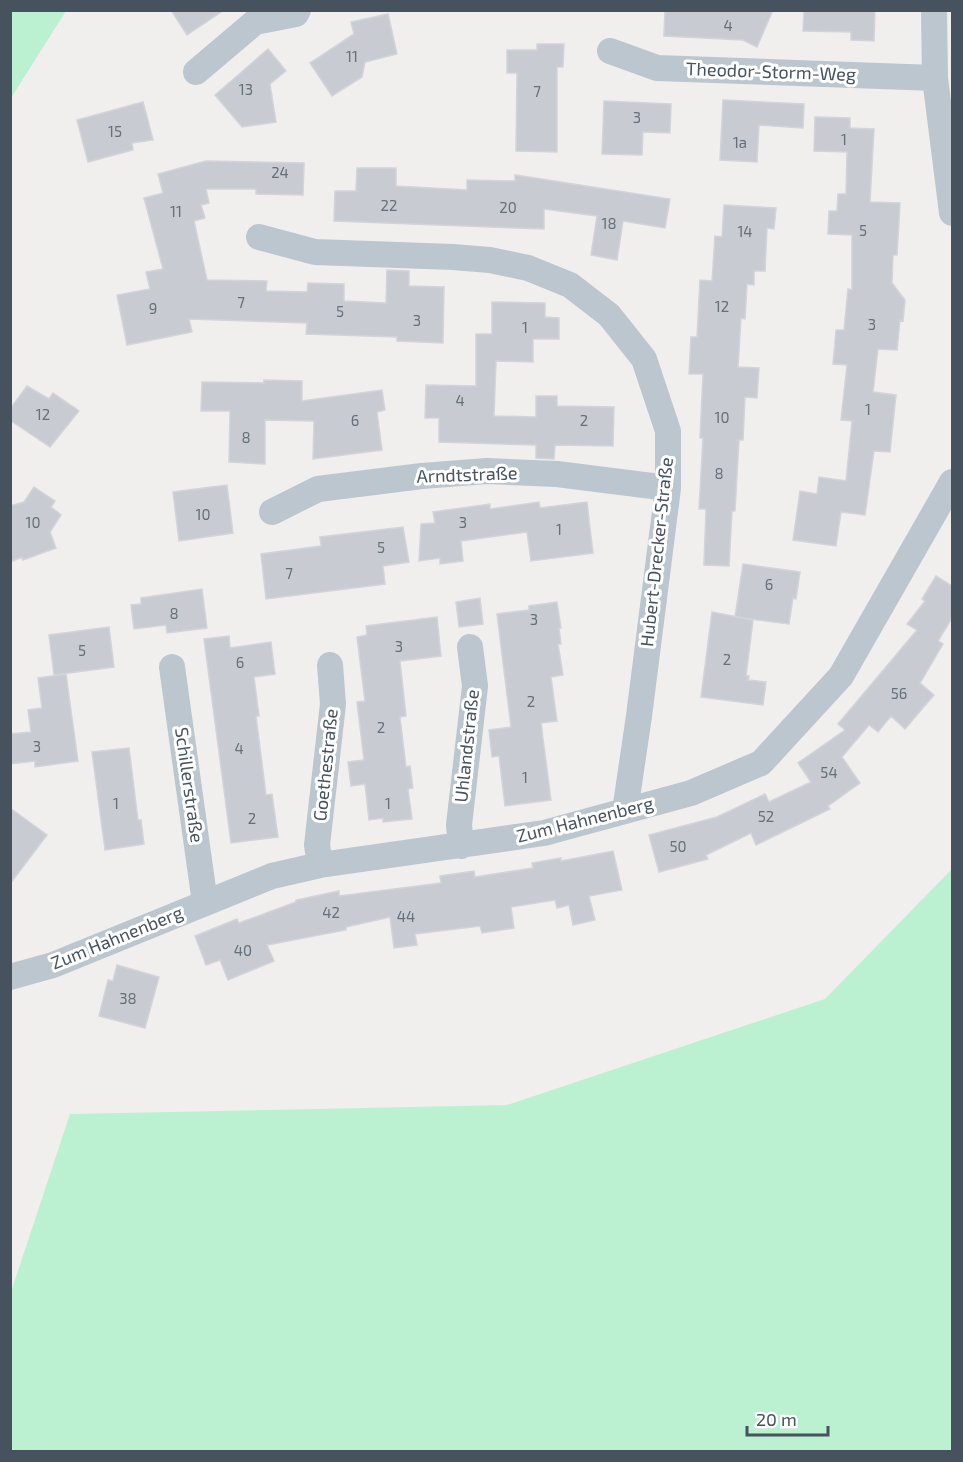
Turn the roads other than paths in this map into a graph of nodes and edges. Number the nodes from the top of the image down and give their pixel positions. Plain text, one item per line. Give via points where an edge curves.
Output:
1 (298, 10) edge
2 (934, 10) edge
3 (610, 51) dead end
4 (196, 72) dead end
5 (935, 78) junction
6 (952, 213) edge
7 (259, 237) dead end
8 (952, 482) edge
9 (668, 488) junction
10 (272, 512) dead end
11 (470, 646) dead end
12 (330, 665) dead end
13 (172, 668) dead end
14 (625, 811) junction
15 (461, 846) junction
16 (320, 865) junction
17 (205, 903) junction
18 (10, 977) edge

1 - 4 street via 296,14 255,22
2 - 5 street
3 - 5 street, Theodor-Storm-Weg via 657,68
5 - 6 street
7 - 9 street, Hubert-Drecker-Straße via 315,252 490,260 528,268 570,285 609,315 644,359 668,430
8 - 14 street, Zum Hahnenberg via 841,676 760,763 691,793
9 - 10 street, Arndtstraße via 557,474 488,471 318,489
9 - 14 street, Hubert-Drecker-Straße
11 - 15 street, Uhlandstraße via 475,686 459,825
12 - 16 street, Goethestraße via 333,705 317,845
13 - 17 street, Schillerstraße
14 - 15 street, Zum Hahnenberg via 544,833
15 - 16 street, Zum Hahnenberg
16 - 17 street, Zum Hahnenberg via 272,876
17 - 18 street, Zum Hahnenberg via 53,965

